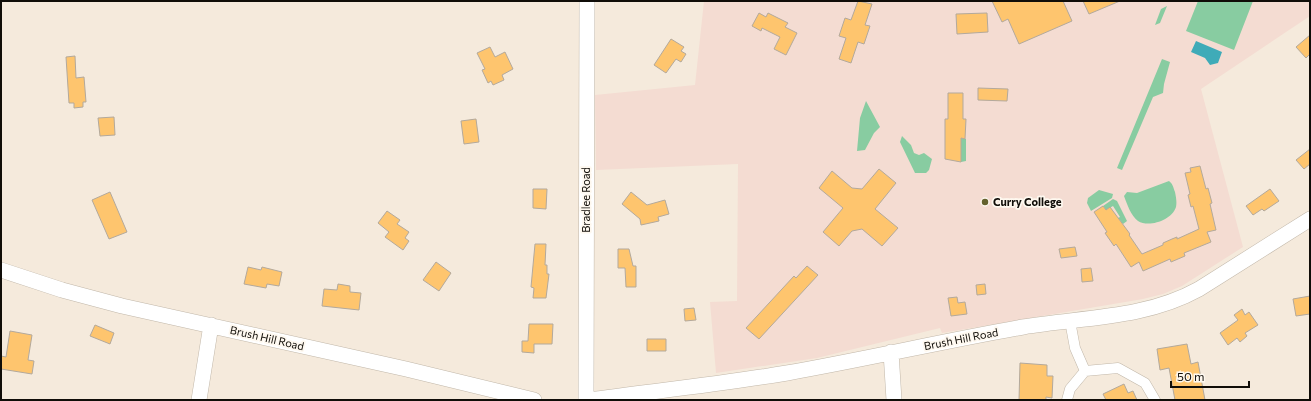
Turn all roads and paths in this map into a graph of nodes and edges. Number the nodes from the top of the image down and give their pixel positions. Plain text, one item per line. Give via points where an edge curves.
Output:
1 (587, 1) edge
2 (1309, 221) edge
3 (1, 270) edge
4 (1070, 321) junction
5 (212, 325) junction
6 (891, 352) junction
7 (1085, 371) junction
8 (199, 400) edge
9 (534, 400) edge
10 (586, 400) edge
11 (590, 400) edge
12 (894, 400) edge
13 (1067, 400) edge
14 (1155, 400) edge

1 - 10 street, Bradlee Road
2 - 4 street, Brush Hill Road via 1182,298 1131,313
3 - 5 street, Brush Hill Road via 84,296
4 - 6 street, Brush Hill Road
4 - 7 street via 1075,348
5 - 8 street
5 - 9 street, Brush Hill Road
6 - 11 street, Brush Hill Road via 783,373
6 - 12 street
7 - 13 street via 1070,389
7 - 14 street via 1118,368 1145,383

